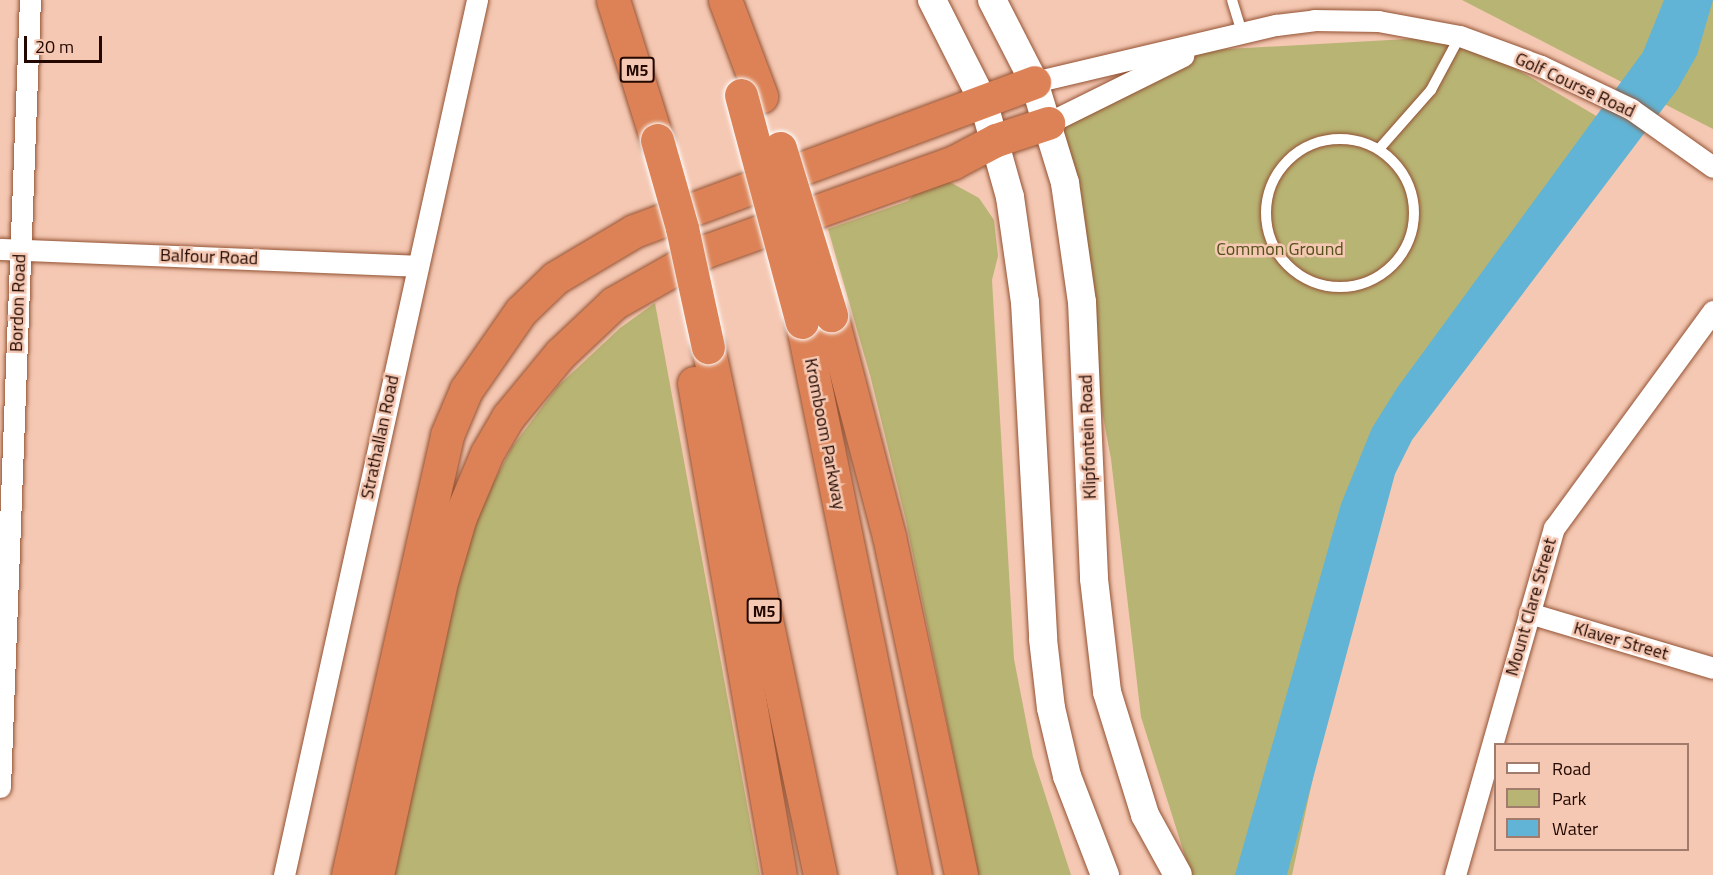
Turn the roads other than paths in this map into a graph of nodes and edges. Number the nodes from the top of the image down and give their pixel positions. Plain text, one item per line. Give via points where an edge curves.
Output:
1 (30, 0) edge
2 (477, 0) edge
3 (614, 0) edge
4 (709, 0) edge
5 (725, 0) edge
6 (932, 0) edge
7 (992, 0) edge
8 (1232, 0) edge
9 (1242, 32) junction
10 (1460, 36) junction
11 (1213, 41) junction
12 (1034, 82) junction
13 (751, 95) junction
14 (983, 101) junction
15 (1048, 123) junction
16 (996, 140) junction
17 (1379, 149) junction
18 (1713, 166) edge
19 (10, 249) edge
20 (418, 266) junction
21 (1713, 311) edge
22 (817, 319) junction
23 (699, 350) junction
24 (1529, 613) junction
25 (1713, 668) edge
26 (0, 787) edge
27 (284, 875) edge
28 (348, 875) edge
29 (376, 875) edge
30 (780, 875) edge
31 (820, 875) edge
32 (915, 875) edge
33 (961, 875) edge
34 (1105, 875) edge
35 (1178, 875) edge
36 (1455, 875) edge

1 - 19 street, Bordon Road
2 - 20 street, Strathallan Road
3 - 23 highway, M5, bridge via 659,147
4 - 13 highway, Kromboom Parkway
5 - 13 highway
6 - 14 main road
7 - 12 main road, Klipfontein Road
8 - 9 lane
9 - 10 street, Golf Course Road via 1347,19
9 - 11 street, Golf Course Road
10 - 17 lane via 1431,90
10 - 18 street, Golf Course Road via 1601,93 1665,131
11 - 12 street, Golf Course Road
11 - 15 street, Golf Course Road
12 - 14 highway
12 - 15 main road, Klipfontein Road
13 - 22 highway, Kromboom Parkway, bridge
14 - 16 main road
14 - 28 highway via 634,231 555,278 521,311 466,390 447,435
15 - 16 highway
15 - 35 main road, Klipfontein Road via 1065,183 1078,257 1098,630 1107,692 1146,814
16 - 29 highway via 954,162 706,251 614,303 538,380 487,453 460,517 442,578
16 - 34 main road via 1010,197 1025,302 1043,639 1051,708 1067,776
17 - 17 lane via 1403,174 1415,207 1413,230 1404,252 1389,269 1369,282 1347,287 1323,285 1302,276 1284,261 1271,242 1266,219 1268,196 1276,174 1292,156 1312,144 1358,140
19 - 20 street, Balfour Road
19 - 26 street, Bordon Road
20 - 27 street, Strathallan Road
21 - 24 street, Mount Clare Street via 1565,508 1546,548
22 - 32 highway, Kromboom Parkway
22 - 33 highway via 889,536
23 - 30 highway
23 - 31 highway, M5
24 - 25 street, Klaver Street
24 - 36 street, Mount Clare Street

